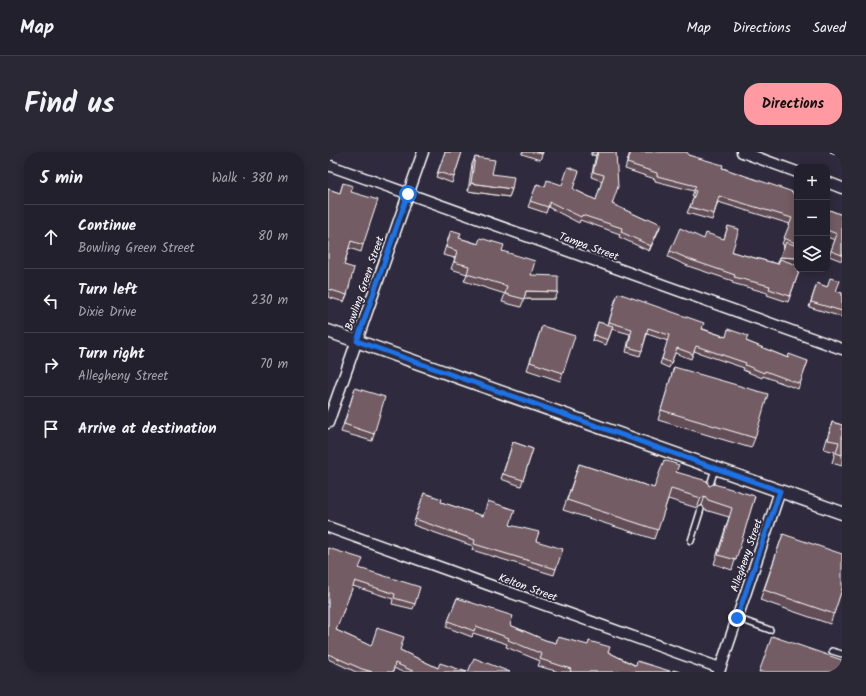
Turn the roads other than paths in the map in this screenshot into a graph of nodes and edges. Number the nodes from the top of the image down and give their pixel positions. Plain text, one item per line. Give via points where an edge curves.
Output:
1 (423, 152) edge
2 (742, 152) edge
3 (328, 165) edge
4 (794, 171) edge
5 (830, 183) edge
6 (842, 188) edge
7 (408, 194) junction
8 (328, 331) edge
9 (357, 341) junction
10 (842, 349) edge
11 (328, 423) edge
12 (715, 469) junction
13 (780, 491) junction
14 (707, 492) edge
15 (701, 509) edge
16 (842, 513) edge
17 (328, 527) edge
18 (691, 541) dead end
19 (737, 618) junction
20 (770, 630) dead end
21 (832, 651) dead end
22 (842, 654) edge
23 (720, 670) edge

1 - 7 street, Bowling Green Street
2 - 4 street
3 - 7 street, Tampa Street
5 - 6 street
7 - 9 street, Bowling Green Street
7 - 10 street, Tampa Street
8 - 9 street
9 - 11 street, Bowling Green Street
9 - 12 street
12 - 13 street
12 - 14 lane
13 - 16 street
13 - 19 street, Allegheny Street
15 - 18 lane
17 - 23 street, Kelton Street
19 - 20 lane
19 - 23 street, Allegheny Street
21 - 22 lane

